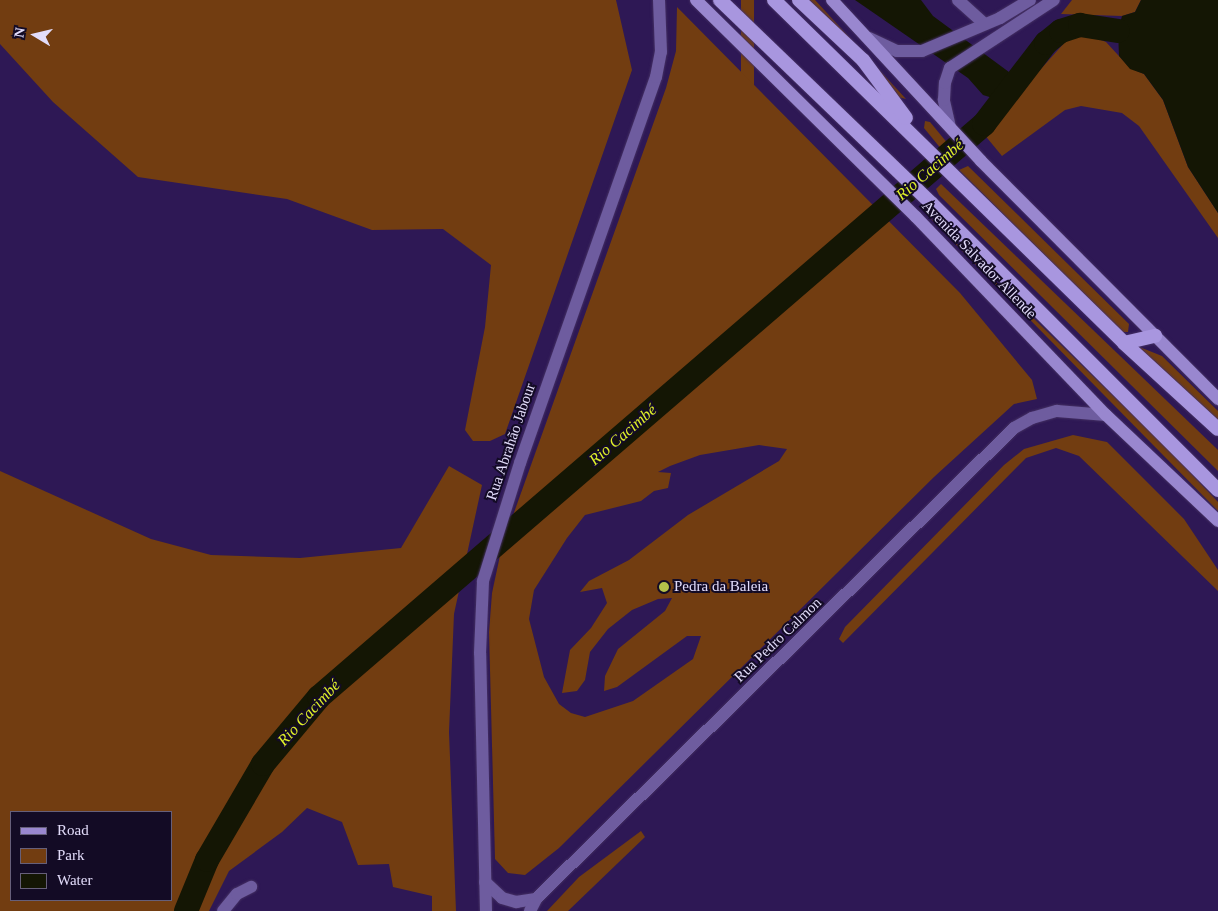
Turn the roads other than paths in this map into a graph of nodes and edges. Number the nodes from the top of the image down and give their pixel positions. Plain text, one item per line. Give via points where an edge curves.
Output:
1 (659, 0) edge
2 (696, 0) edge
3 (720, 0) edge
4 (774, 0) edge
5 (799, 0) edge
6 (832, 0) edge
7 (958, 0) edge
8 (1030, 0) edge
9 (1054, 0) edge
10 (985, 24) junction
11 (867, 37) junction
12 (951, 128) junction
13 (934, 155) junction
14 (1155, 336) junction
15 (1124, 343) junction
16 (1218, 399) edge
17 (1106, 415) junction
18 (1218, 429) edge
19 (1218, 490) edge
20 (1218, 521) edge
21 (485, 882) junction
22 (251, 887) dead end
23 (536, 899) junction
24 (223, 911) edge
25 (486, 911) edge
26 (530, 911) edge

1 - 21 street, Rua Abrahão Jabour via 661,52 656,77 497,533 483,582 480,653
2 - 17 main road, Avenida Salvador Allende via 916,217
3 - 19 highway, Avenida Salvador Allende via 931,203
4 - 13 highway
5 - 13 highway via 863,60
6 - 11 main road
7 - 10 street
8 - 10 street
9 - 12 street via 949,70 944,100
10 - 11 street via 922,51 897,51
11 - 12 main road
12 - 14 main road
13 - 15 highway
14 - 15 highway
14 - 16 main road
15 - 18 highway
17 - 20 main road, Avenida Salvador Allende
17 - 23 street, Rua Pedro Calmon via 1057,411 1032,418 1014,428
21 - 23 street via 502,898 516,902
21 - 25 street, Rua Abrahão Jabour
22 - 24 street via 237,894
23 - 26 street

